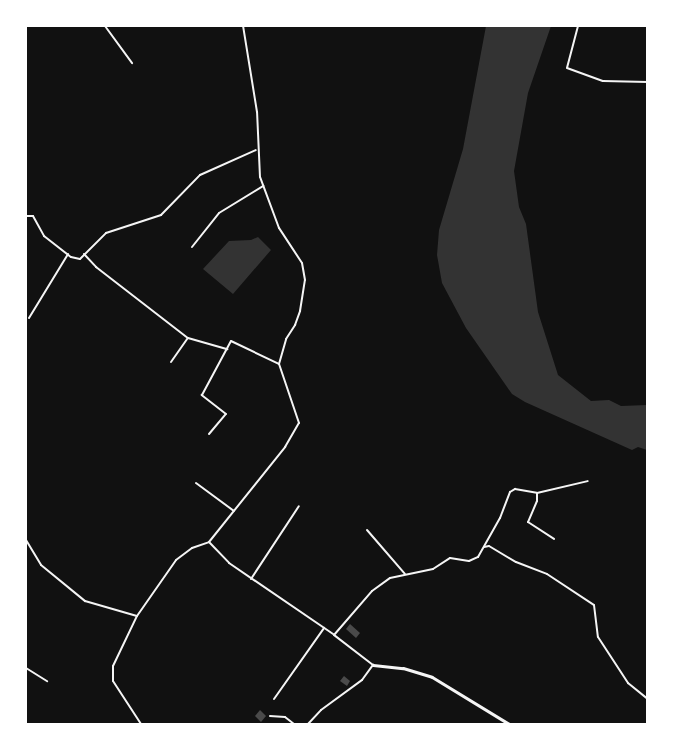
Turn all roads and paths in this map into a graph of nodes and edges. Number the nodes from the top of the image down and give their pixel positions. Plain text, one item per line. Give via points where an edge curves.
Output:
1 (105, 26) edge
2 (243, 26) edge
3 (578, 26) edge
4 (132, 63) dead end
5 (648, 82) edge
6 (257, 150) junction
7 (263, 186) junction
8 (26, 216) edge
9 (192, 248) dead end
10 (68, 254) junction
11 (84, 254) junction
12 (29, 318) dead end
13 (188, 338) junction
14 (227, 349) junction
15 (171, 362) dead end
16 (279, 364) junction
17 (209, 434) dead end
18 (588, 481) dead end
19 (196, 483) dead end
20 (537, 493) junction
21 (299, 507) dead end
22 (234, 511) junction
23 (367, 530) dead end
24 (554, 539) dead end
25 (26, 540) edge
26 (209, 542) junction
27 (484, 547) junction
28 (405, 574) junction
29 (251, 579) junction
30 (137, 616) junction
31 (324, 628) junction
32 (334, 635) junction
33 (373, 666) junction
34 (26, 668) edge
35 (47, 681) dead end
36 (274, 699) dead end
37 (648, 699) edge
38 (270, 716) dead end
39 (141, 724) edge
40 (294, 724) edge
41 (308, 724) edge
42 (509, 724) edge

1 - 4 street
2 - 6 street via 257,112
3 - 5 street via 567,69 603,81
6 - 7 street
6 - 11 street via 200,174 161,215 106,233
7 - 9 street via 219,213
7 - 16 street via 279,228 302,263 305,280 300,311
8 - 10 street via 33,216 44,236
10 - 11 street via 80,259
10 - 12 street
11 - 13 street
13 - 14 street
13 - 15 street
14 - 16 street via 231,341
14 - 17 street via 202,395 226,414
16 - 22 street via 299,423
18 - 20 street
19 - 22 street
20 - 24 street via 528,522
20 - 27 street via 515,489 510,492
21 - 29 street
22 - 26 street
23 - 28 street
25 - 30 street via 41,565 85,601
26 - 29 street
26 - 30 street via 176,560
27 - 28 street via 478,557 469,561 450,558 434,569
27 - 37 street via 547,574 594,605 598,637 628,682
28 - 32 street via 390,578 372,591
29 - 31 street
30 - 39 street via 113,666 112,681
31 - 32 street
31 - 36 street
32 - 33 street
33 - 41 street via 362,680
33 - 42 main road via 403,668 432,677
34 - 35 street
38 - 40 street via 285,717

